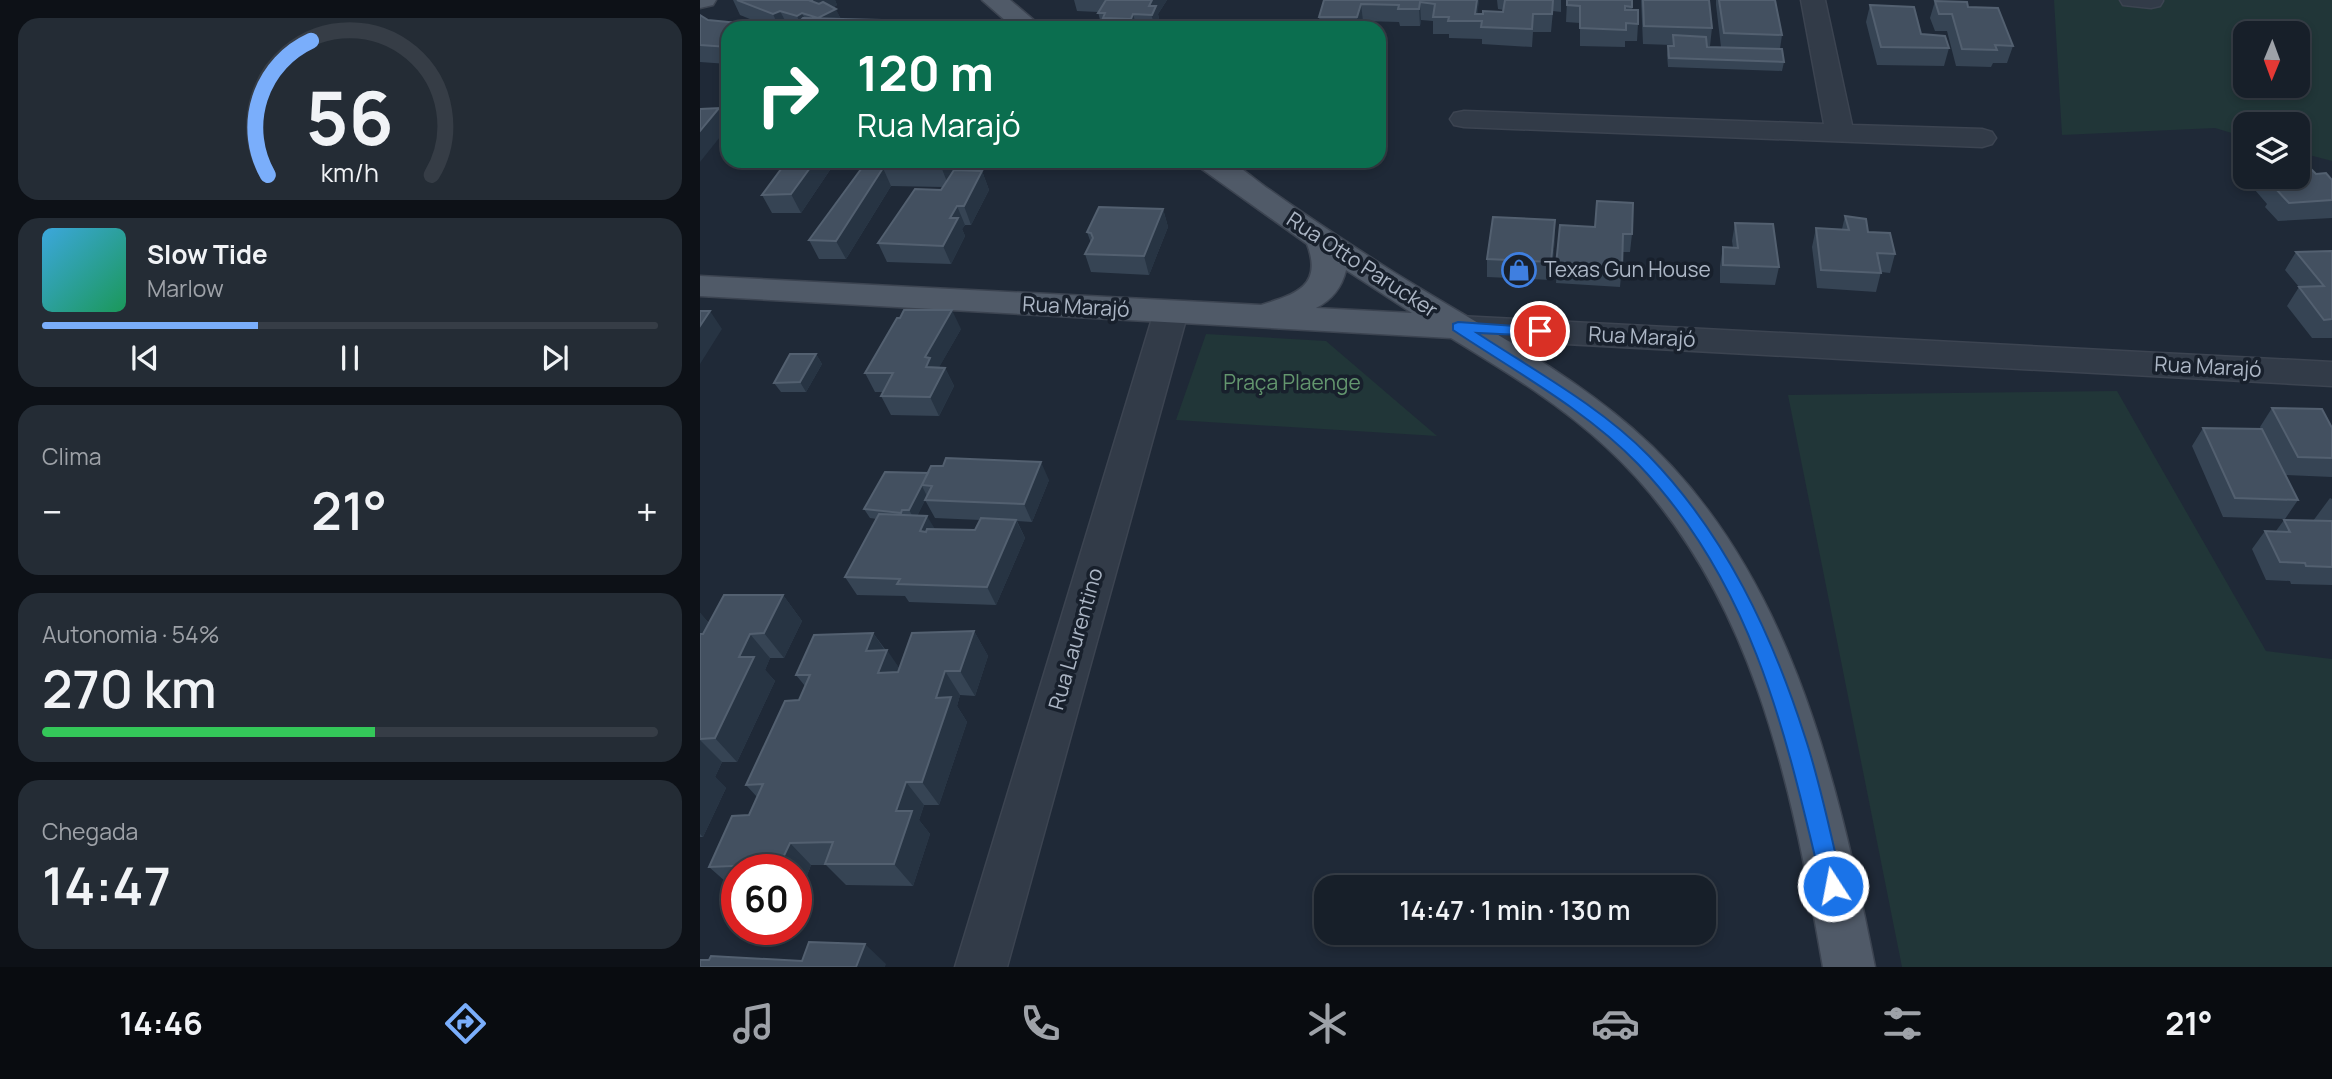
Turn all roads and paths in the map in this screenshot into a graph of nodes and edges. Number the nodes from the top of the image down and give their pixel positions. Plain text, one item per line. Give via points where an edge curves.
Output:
1 (994, 0) edge
2 (1813, 0) edge
3 (2132, 0) edge
4 (2151, 1) edge
5 (1021, 21) edge
6 (1464, 119) dead end
7 (1840, 133) junction
8 (1982, 138) dead end
9 (1219, 168) edge
10 (1322, 242) junction
11 (700, 286) edge
12 (1171, 312) junction
13 (1262, 317) junction
14 (1458, 327) junction
15 (2332, 374) edge
16 (981, 967) edge
17 (1849, 967) edge

1 - 5 main road
2 - 7 street
3 - 4 street
6 - 7 street
7 - 8 street
9 - 10 main road, Rua Otto Parucker
10 - 13 main road via 1331,260 1326,285 1286,309
10 - 14 main road, Rua Otto Parucker
11 - 12 main road, Rua Marajó
12 - 13 main road, Rua Marajó
12 - 16 street, Rua Laurentino
13 - 14 main road, Rua Marajó
14 - 15 street, Rua Marajó
14 - 17 main road, Rua Otto Parucker via 1591,415 1643,459 1688,512 1720,561 1749,612 1796,738 1824,840

